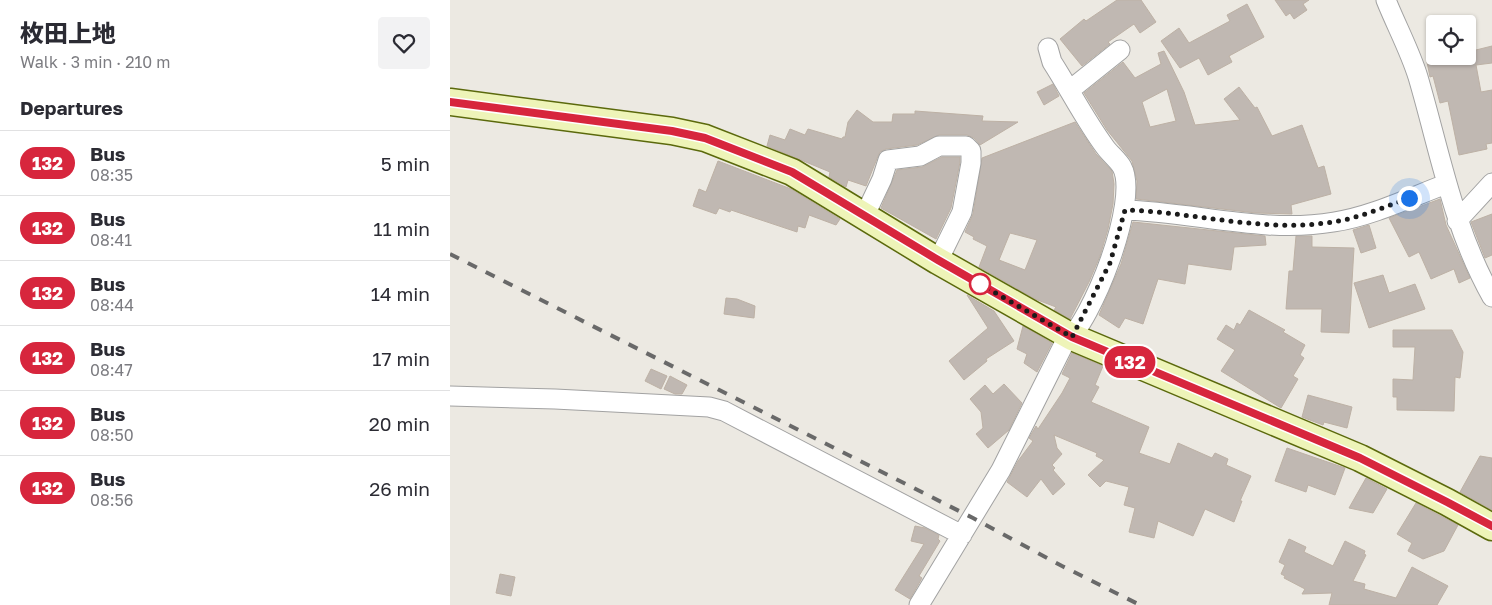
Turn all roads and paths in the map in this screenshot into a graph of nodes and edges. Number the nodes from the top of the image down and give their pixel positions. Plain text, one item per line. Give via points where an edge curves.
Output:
1 (1386, 0) edge
2 (1048, 48) dead end
3 (1120, 50) dead end
4 (1070, 90) junction
5 (450, 102) edge
6 (1492, 183) edge
7 (1446, 184) junction
8 (1125, 210) junction
9 (865, 215) junction
10 (1458, 221) junction
11 (938, 260) junction
12 (1492, 297) edge
13 (1072, 337) junction
14 (450, 396) edge
15 (1492, 526) edge
16 (962, 535) junction
17 (919, 605) edge

1 - 7 street via 1418,75
2 - 4 street via 1052,62
3 - 4 street
4 - 8 street via 1105,146 1123,168
5 - 9 main road via 705,138 792,172
6 - 10 street
7 - 8 street via 1334,222 1298,225 1250,224 1151,210
7 - 10 street
8 - 13 street via 1110,263
9 - 11 main road
9 - 11 street via 888,160 920,156 939,146 966,146 971,151 971,163 962,212
10 - 12 street via 1478,273
11 - 13 main road
13 - 15 main road via 1360,458
13 - 16 street via 1064,344 1002,470
14 - 16 street via 565,399 709,407 724,411
16 - 17 street

